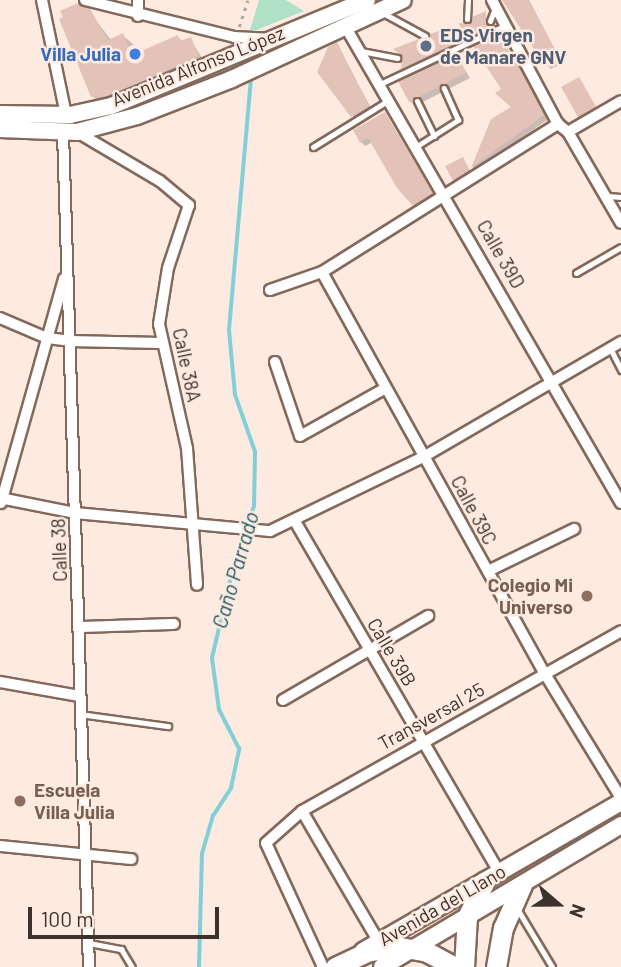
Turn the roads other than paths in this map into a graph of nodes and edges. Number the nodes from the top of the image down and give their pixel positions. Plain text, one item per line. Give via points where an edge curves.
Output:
1 (42, 0) edge
2 (85, 0) edge
3 (138, 0) edge
4 (367, 0) edge
5 (403, 0) edge
6 (468, 0) edge
7 (494, 3) edge
8 (380, 11) junction
9 (138, 16) junction
10 (467, 19) dead end
11 (489, 21) dead end
12 (506, 25) junction
13 (345, 26) junction
14 (425, 36) dead end
15 (274, 39) junction
16 (361, 51) junction
17 (397, 58) dead end
18 (380, 84) junction
19 (444, 88) dead end
20 (389, 100) junction
21 (417, 101) dead end
22 (621, 101) edge
23 (0, 114) edge
24 (66, 116) junction
25 (558, 124) junction
26 (0, 129) edge
27 (70, 132) junction
28 (568, 132) junction
29 (434, 136) junction
30 (417, 146) junction
31 (313, 147) dead end
32 (447, 196) junction
33 (605, 196) junction
34 (621, 197) edge
35 (621, 223) edge
36 (621, 247) edge
37 (67, 267) junction
38 (322, 272) junction
39 (576, 273) dead end
40 (270, 290) dead end
41 (0, 318) edge
42 (47, 338) junction
43 (70, 341) junction
44 (621, 342) edge
45 (160, 343) junction
46 (610, 348) junction
47 (275, 362) dead end
48 (621, 370) edge
49 (554, 381) junction
50 (384, 389) junction
51 (425, 456) junction
52 (1, 501) edge
53 (621, 503) edge
54 (75, 513) junction
55 (296, 523) junction
56 (191, 526) junction
57 (574, 529) dead end
58 (488, 571) junction
59 (197, 585) dead end
60 (428, 616) dead end
61 (174, 624) dead end
62 (79, 627) junction
63 (621, 631) edge
64 (370, 650) junction
65 (545, 674) junction
66 (0, 682) edge
67 (79, 696) junction
68 (283, 700) dead end
69 (80, 714) junction
70 (168, 726) dead end
71 (424, 739) junction
72 (621, 800) edge
73 (302, 811) junction
74 (621, 825) edge
75 (0, 846) edge
76 (86, 853) junction
77 (131, 859) dead end
78 (492, 877) junction
79 (517, 893) junction
80 (467, 917) junction
81 (379, 942) junction
82 (89, 943) junction
83 (415, 949) junction
84 (355, 956) junction
85 (89, 967) edge
86 (132, 967) edge
87 (323, 967) edge
88 (335, 967) edge
89 (382, 967) edge
90 (455, 967) edge
91 (464, 967) edge
92 (496, 967) edge
93 (552, 967) edge

1 - 24 street
2 - 9 street
3 - 9 street
4 - 15 street, Avenida Alfonso López
5 - 8 street, Avenida Alfonso López
6 - 10 lane
7 - 11 lane
7 - 12 street
8 - 13 street, Avenida Alfonso López
8 - 14 lane
9 - 15 street via 234,37
12 - 18 lane
12 - 25 street
13 - 16 street, Calle 39D
13 - 27 street, Avenida Alfonso López via 232,79 136,116
15 - 24 street, Avenida Alfonso López via 111,106
16 - 17 lane
16 - 18 street, Calle 39D
18 - 20 street, Calle 39D
19 - 29 lane via 458,120
20 - 30 street, Calle 39D
20 - 31 lane
21 - 29 lane
22 - 28 street
23 - 24 street, Avenida Alfonso López
25 - 28 street
25 - 32 street
26 - 27 street, Avenida Alfonso López
27 - 37 street, Calle 38
27 - 45 street, Calle 38A via 160,181 189,205 164,287
28 - 33 street
29 - 30 lane
30 - 32 street, Calle 39D
32 - 38 street
32 - 49 street, Calle 39D
33 - 34 lane
33 - 35 street
36 - 39 lane
37 - 42 street
37 - 43 street, Calle 38
38 - 40 street
38 - 50 street, Calle 39C
41 - 42 street
42 - 43 street
42 - 52 street
43 - 45 street
43 - 54 street, Calle 38
44 - 46 street
45 - 56 street, Calle 38A via 187,449
46 - 48 lane
46 - 49 street
47 - 50 street via 297,434 302,436
49 - 51 street
49 - 53 street, Calle 39D
50 - 51 street, Calle 39C
51 - 55 street
51 - 58 street, Calle 39C
52 - 54 street
54 - 56 street
54 - 62 street, Calle 38
55 - 56 street via 270,531
55 - 64 street, Calle 39B
56 - 59 street, Calle 38A
57 - 58 street
58 - 65 street, Calle 39C
60 - 64 street
61 - 62 street
62 - 67 street, Calle 38
63 - 65 street, Transversal 25
64 - 68 street
64 - 71 street, Calle 39B
65 - 71 street, Transversal 25
65 - 72 street, Calle 39C
66 - 67 street
67 - 69 street, Calle 38
69 - 70 lane
69 - 76 street, Calle 38
71 - 73 street, Transversal 25
71 - 78 street, Calle 39B
72 - 78 street, Avenida del Llano
73 - 81 street
73 - 87 street, Transversal 25 via 266,843
74 - 79 street, Avenida del Llano
75 - 76 street
76 - 77 street
76 - 82 street, Calle 38
78 - 80 highway
78 - 81 street, Avenida del Llano
79 - 80 street, Avenida del Llano
79 - 92 highway
79 - 93 lane
80 - 83 street, Avenida del Llano
80 - 91 highway
81 - 84 street, Avenida del Llano
82 - 85 street, Calle 38
82 - 86 lane via 121,949
83 - 84 highway via 385,948
83 - 89 street, Avenida del Llano
83 - 90 highway
84 - 88 highway, Avenida del Llano

